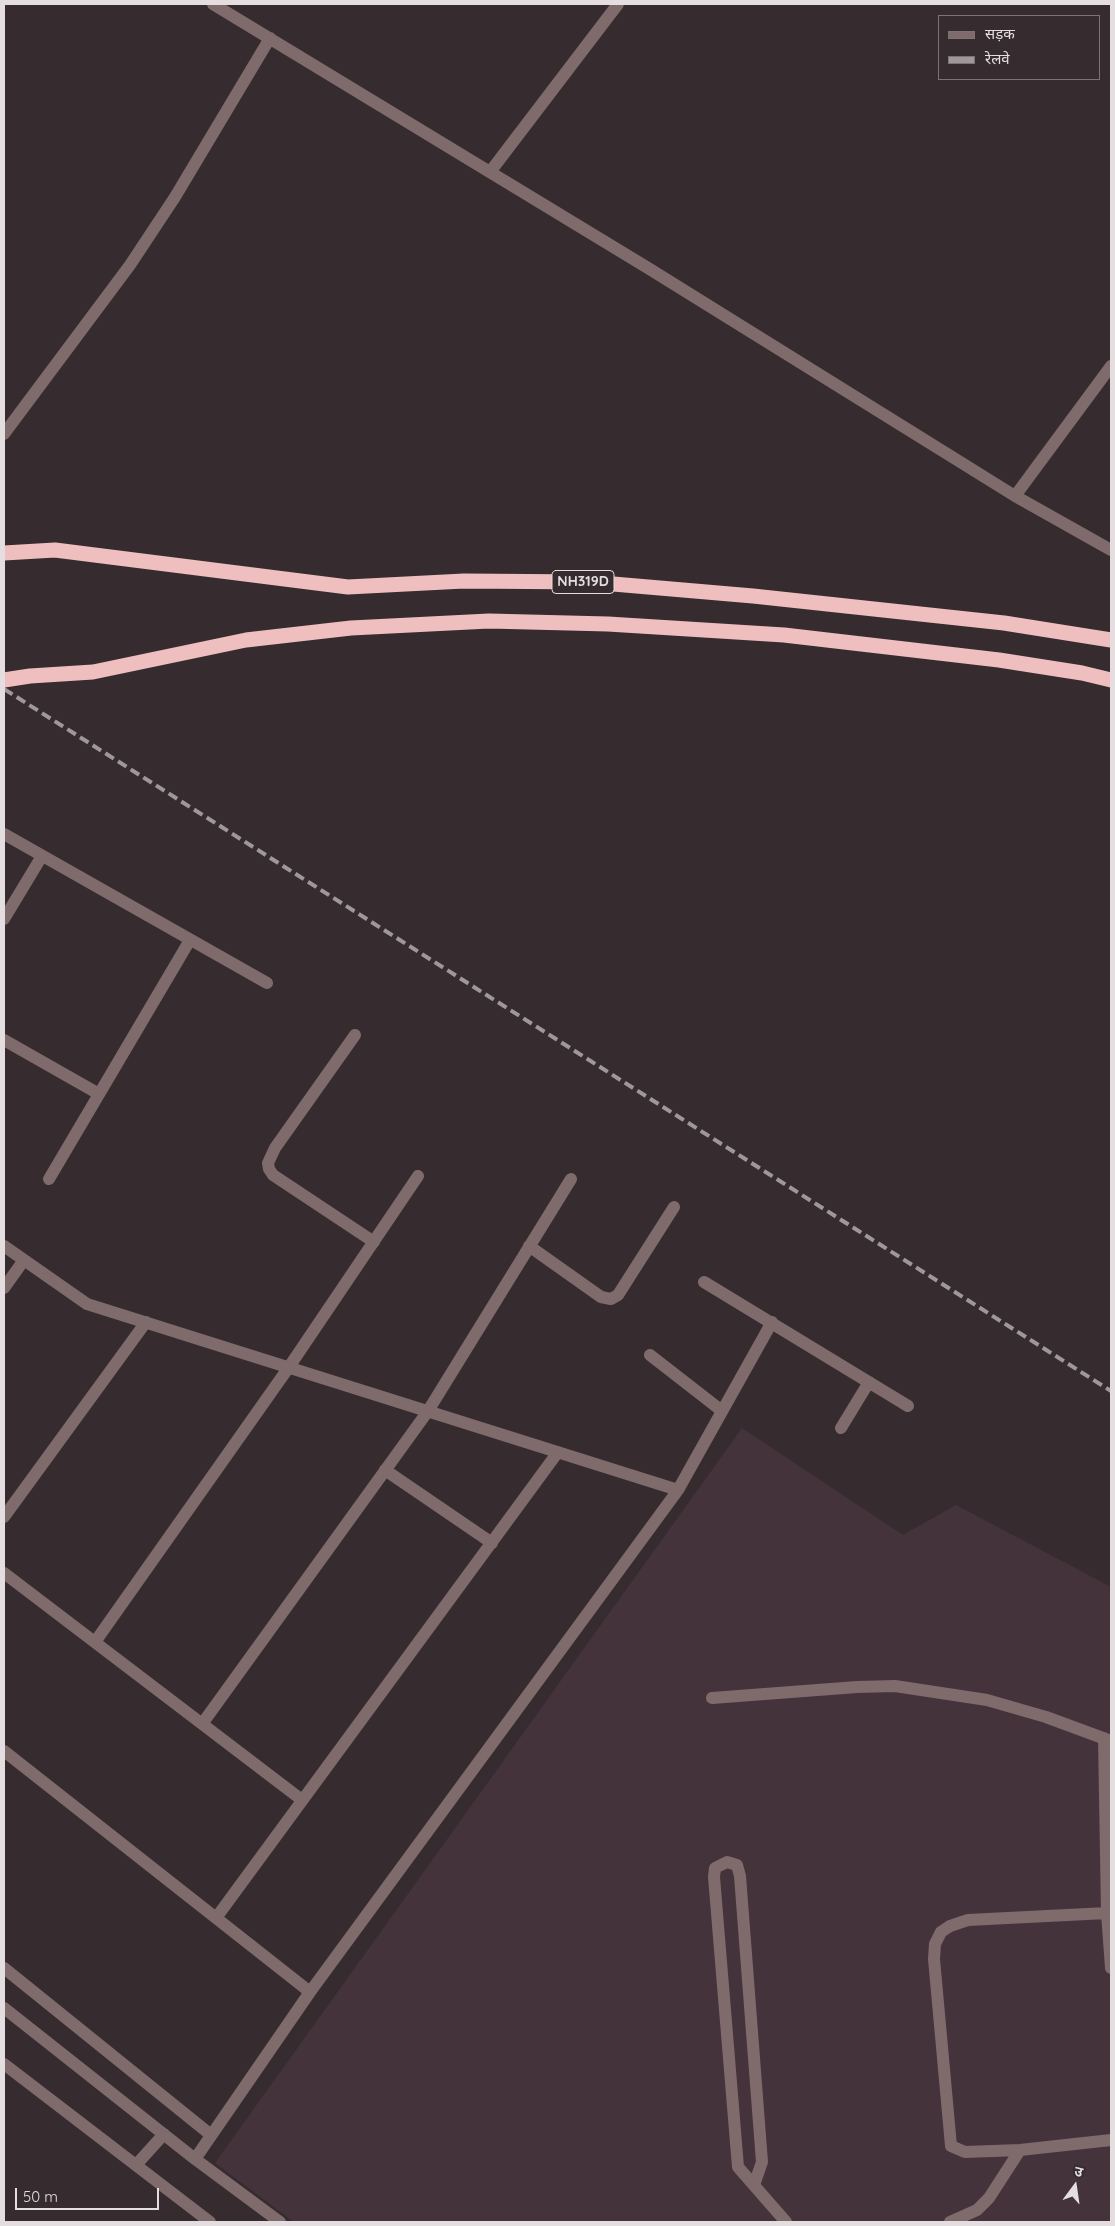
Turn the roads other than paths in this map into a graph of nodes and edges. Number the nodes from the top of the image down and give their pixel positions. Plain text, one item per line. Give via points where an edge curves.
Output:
1 (618, 4) edge
2 (218, 5) edge
3 (270, 38) junction
4 (490, 172) junction
5 (1111, 366) edge
6 (4, 434) edge
7 (1015, 496) junction
8 (1111, 550) edge
9 (4, 553) edge
10 (1111, 640) edge
11 (4, 680) edge
12 (1111, 680) edge
13 (4, 834) edge
14 (42, 856) junction
15 (4, 919) edge
16 (190, 940) junction
17 (267, 983) dead end
18 (355, 1035) dead end
19 (4, 1040) edge
20 (99, 1094) junction
21 (418, 1176) dead end
22 (49, 1179) dead end
23 (571, 1179) dead end
24 (674, 1207) dead end
25 (374, 1242) junction
26 (4, 1246) edge
27 (529, 1246) junction
28 (24, 1260) junction
29 (704, 1282) dead end
30 (4, 1288) edge
31 (146, 1322) junction
32 (772, 1322) junction
33 (650, 1355) dead end
34 (289, 1367) junction
35 (869, 1382) junction
36 (908, 1406) dead end
37 (428, 1411) junction
38 (722, 1412) junction
39 (841, 1428) dead end
40 (558, 1452) junction
41 (385, 1470) junction
42 (678, 1490) junction
43 (4, 1517) edge
44 (492, 1543) junction
45 (4, 1573) edge
46 (95, 1642) junction
47 (712, 1698) dead end
48 (202, 1724) junction
49 (1108, 1740) edge
50 (4, 1751) edge
51 (302, 1800) junction
52 (1107, 1913) junction
53 (216, 1918) junction
54 (4, 1968) edge
55 (1111, 1968) edge
56 (310, 1992) junction
57 (4, 2008) edge
58 (4, 2064) edge
59 (164, 2134) junction
60 (211, 2135) junction
61 (1111, 2140) edge
62 (1020, 2150) junction
63 (195, 2159) junction
64 (136, 2165) junction
65 (754, 2185) junction
66 (210, 2222) edge
67 (280, 2222) edge
68 (786, 2222) edge
69 (950, 2222) edge

1 - 4 street
2 - 3 street
3 - 4 street
3 - 6 street via 130,266
4 - 7 street
5 - 7 street
7 - 8 street
9 - 10 highway, NH319D via 55,550 348,587 464,581 590,582 1004,623
11 - 12 highway via 93,672 246,640 351,628 489,621 608,624 784,635 999,660
13 - 14 street
14 - 15 street
14 - 16 street
16 - 17 street
16 - 20 street
18 - 25 street via 275,1148 268,1163 273,1175
19 - 20 street
20 - 22 street
21 - 25 street
23 - 27 street
24 - 27 street via 618,1295 612,1299 601,1297
25 - 34 street
26 - 28 street
27 - 37 street
28 - 30 street
28 - 31 street via 87,1304
29 - 32 street
31 - 34 street
31 - 43 street
32 - 35 street
32 - 38 street
33 - 38 street
34 - 37 street
34 - 46 street
35 - 36 street
35 - 39 street
37 - 40 street
37 - 41 street
38 - 42 street
40 - 42 street
40 - 44 street
41 - 44 street
41 - 48 street
42 - 56 street
44 - 51 street
45 - 46 street
46 - 48 street
47 - 49 street via 895,1686 987,1700
48 - 51 street
49 - 52 street
50 - 53 street
51 - 53 street
52 - 55 street
52 - 62 street via 968,1920 941,1932 935,1944 952,2146 965,2152
53 - 56 street
54 - 60 street
56 - 60 street
57 - 59 street
58 - 64 street
59 - 63 street
59 - 64 street
60 - 63 street
61 - 62 street
62 - 69 street via 989,2198 977,2210
63 - 67 street
64 - 66 street
65 - 65 street via 738,2167 714,1872 718,1865 727,1862 738,1865 741,1886 762,2162
65 - 68 street

